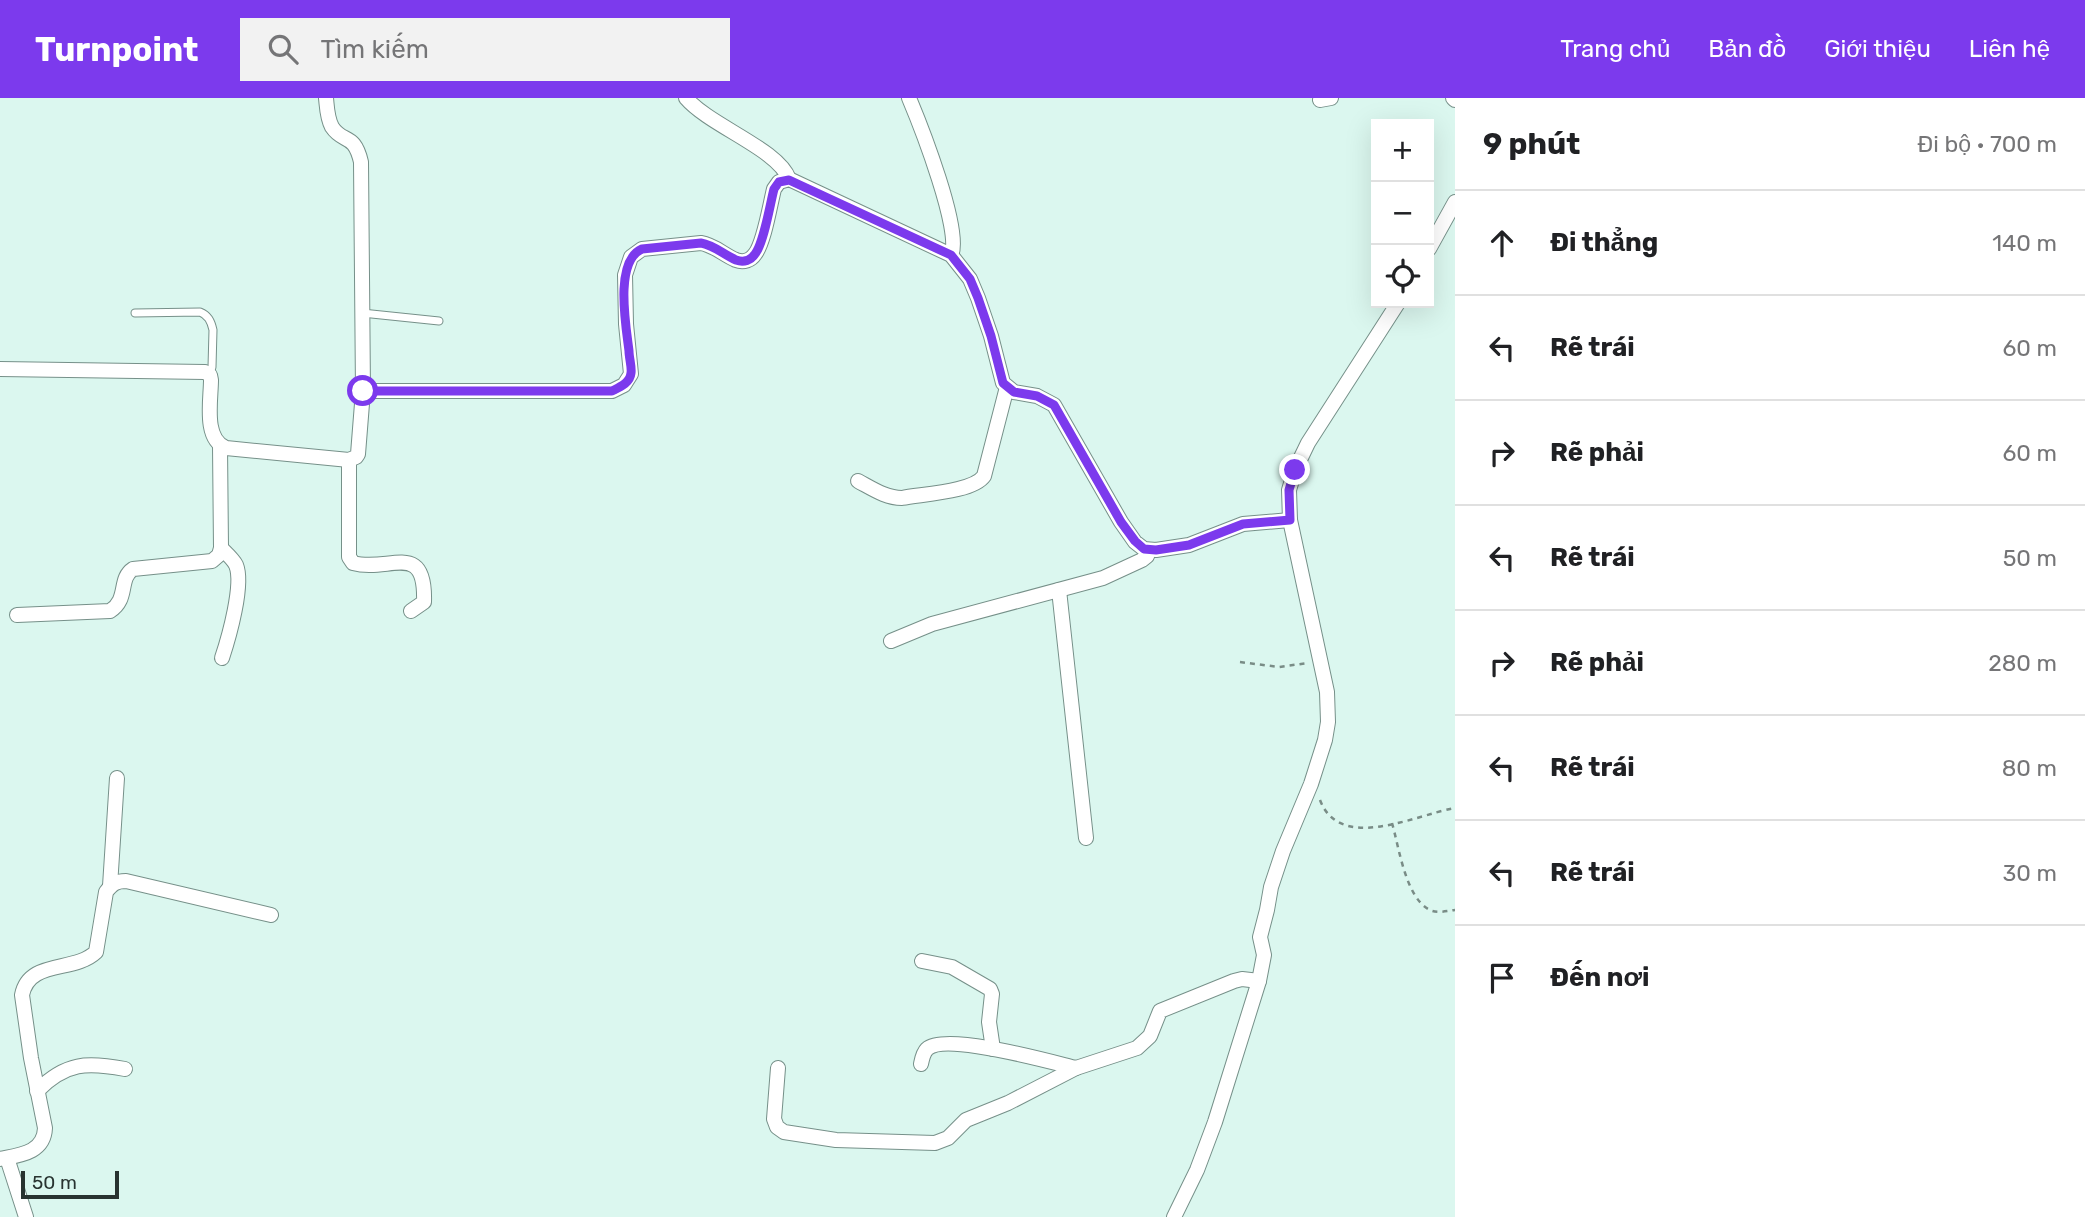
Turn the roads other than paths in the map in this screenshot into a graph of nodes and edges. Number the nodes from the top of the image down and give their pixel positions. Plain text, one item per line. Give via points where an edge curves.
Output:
1 (326, 98) edge
2 (686, 98) edge
3 (909, 98) edge
4 (789, 180) junction
5 (1455, 202) edge
6 (1431, 245) edge
7 (951, 255) junction
8 (1395, 308) edge
9 (135, 313) dead end
10 (362, 313) junction
11 (439, 321) dead end
12 (0, 369) edge
13 (210, 375) junction
14 (1007, 387) junction
15 (363, 391) junction
16 (220, 446) junction
17 (349, 460) junction
18 (858, 481) dead end
19 (1290, 520) junction
20 (221, 548) junction
21 (1149, 550) junction
22 (1059, 590) junction
23 (411, 611) dead end
24 (17, 615) dead end
25 (891, 641) dead end
26 (222, 658) dead end
27 (117, 778) dead end
28 (1086, 838) dead end
29 (110, 886) junction
30 (271, 915) dead end
31 (922, 961) dead end
32 (1259, 981) junction
33 (993, 1049) junction
34 (921, 1064) dead end
35 (778, 1068) dead end
36 (1076, 1068) junction
37 (125, 1069) dead end
38 (37, 1091) junction
39 (4, 1159) edge
40 (26, 1217) edge
41 (1174, 1217) edge

1 - 10 street via 332,127 357,146 361,162
2 - 4 street via 768,157
3 - 7 street via 950,218
4 - 7 street
4 - 15 street via 774,189 758,250 749,260 736,260 701,243 635,252 625,275 631,374 624,385 612,391
5 - 6 street
7 - 14 street via 970,279
8 - 19 street via 1300,458 1289,490
9 - 13 lane via 205,314 213,330
10 - 11 lane
10 - 15 street
12 - 13 street
13 - 16 street via 212,433
14 - 18 street via 984,476 976,484 892,498
14 - 21 street via 1054,405 1121,522 1135,541
15 - 17 street via 358,454
16 - 17 street
16 - 20 street
17 - 23 street via 349,557 359,565 397,562 418,568 424,577 424,601
19 - 21 street via 1243,524 1189,545
19 - 32 street via 1322,661 1328,722 1311,784 1271,887 1260,937 1264,955
20 - 24 street via 212,561 128,571 122,599 110,611
20 - 26 street via 237,566 234,618
21 - 22 street via 1131,566
22 - 25 street via 932,624
22 - 28 street
27 - 29 street
29 - 30 street via 126,881
29 - 38 street via 96,952 37,973 23,986
31 - 33 street via 952,967 990,989
32 - 36 street via 1234,981 1160,1012 1150,1036 1137,1048
32 - 41 street via 1197,1170
33 - 34 street via 942,1044 929,1047
33 - 36 street
35 - 36 street via 775,1123 783,1132 836,1140 935,1143 948,1138 966,1120
37 - 38 street via 78,1065
38 - 39 street via 45,1138 26,1154
39 - 40 street

